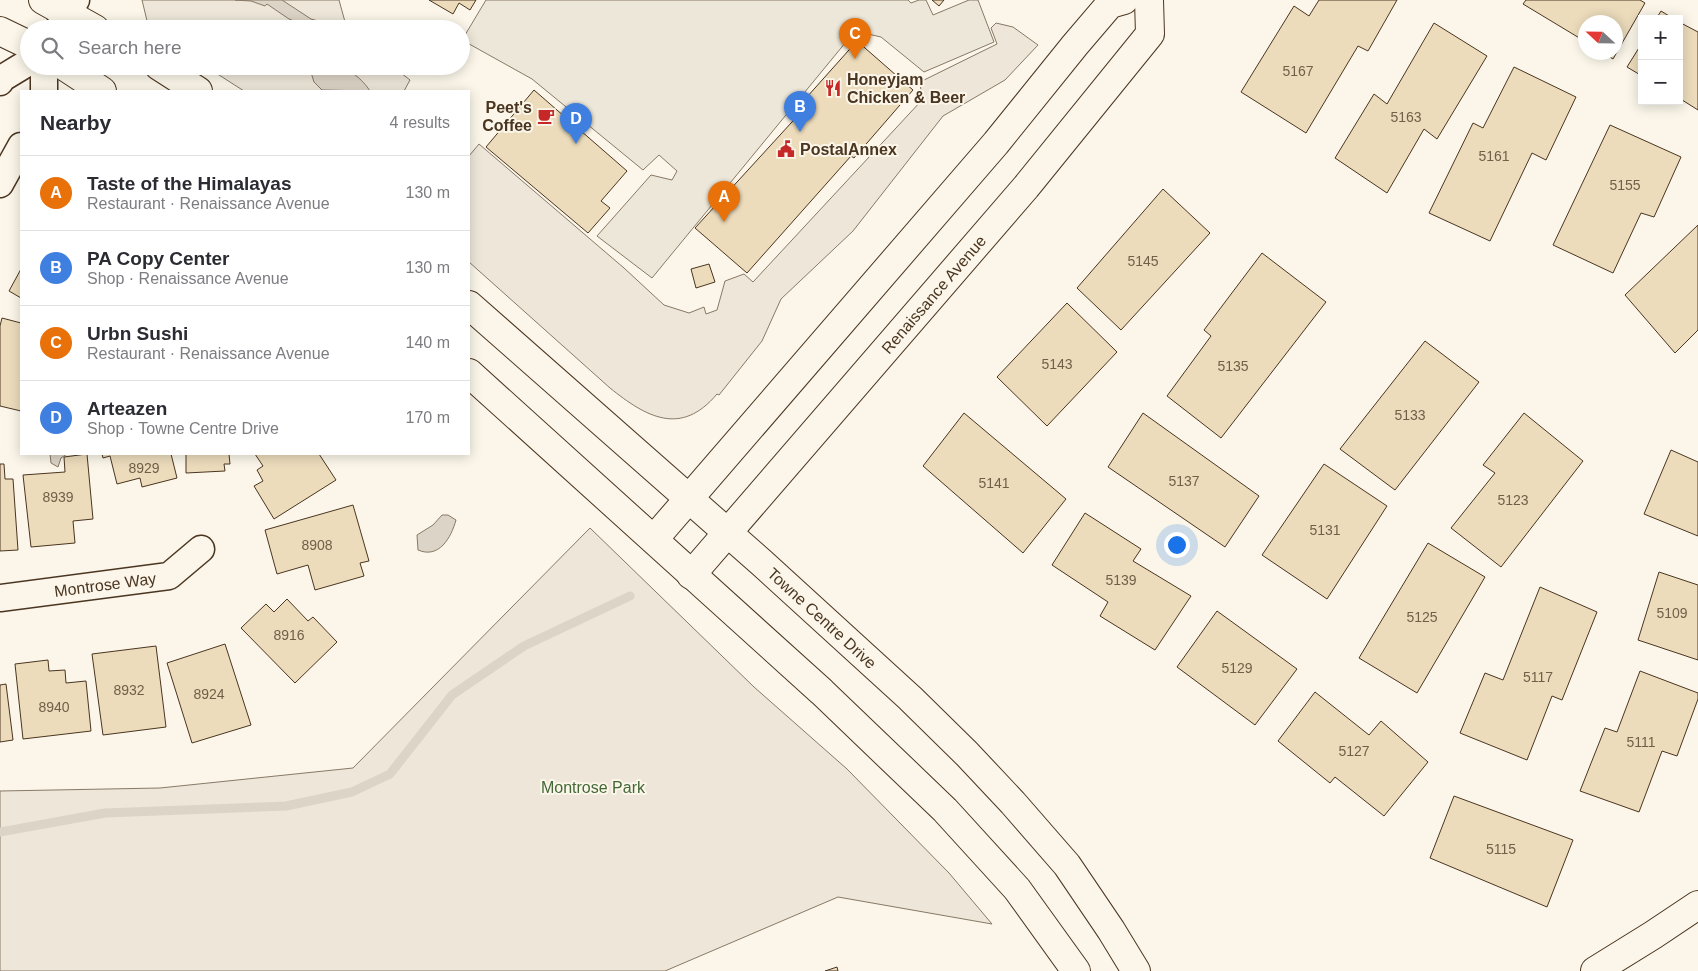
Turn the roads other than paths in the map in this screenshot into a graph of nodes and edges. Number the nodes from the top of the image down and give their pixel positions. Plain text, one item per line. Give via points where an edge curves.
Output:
1 (43, 0) edge
2 (1124, 0) edge
3 (1149, 0) edge
4 (67, 14) edge
5 (78, 20) edge
6 (0, 31) edge
7 (20, 41) edge
8 (20, 67) edge
9 (44, 75) edge
10 (78, 75) edge
11 (173, 75) edge
12 (0, 82) edge
13 (44, 90) edge
14 (100, 90) edge
15 (196, 90) edge
16 (20, 148) edge
17 (0, 184) edge
18 (470, 306) edge
19 (470, 374) edge
20 (689, 499) junction
21 (727, 533) junction
22 (654, 539) junction
23 (201, 549) dead end
24 (691, 575) junction
25 (0, 598) edge
26 (1698, 905) edge
27 (1076, 971) edge
28 (1136, 971) edge
29 (1595, 971) edge

1 - 4 main road
2 - 20 main road via 1110,4 1075,44 990,150
3 - 21 main road, Renaissance Avenue via 1150,34 1036,176
4 - 5 main road
6 - 7 main road
8 - 12 street
9 - 13 street
10 - 14 main road
11 - 15 main road
16 - 17 street
18 - 20 main road, Towne Centre Drive
19 - 22 main road
20 - 21 main road, Towne Centre Drive
20 - 22 main road
21 - 24 main road, Renaissance Avenue
21 - 28 main road, Towne Centre Drive via 910,698 1013,803 1067,866
22 - 24 main road
23 - 25 street, Montrose Way via 169,576
24 - 27 main road via 822,692 945,810 1017,890
26 - 29 main road

